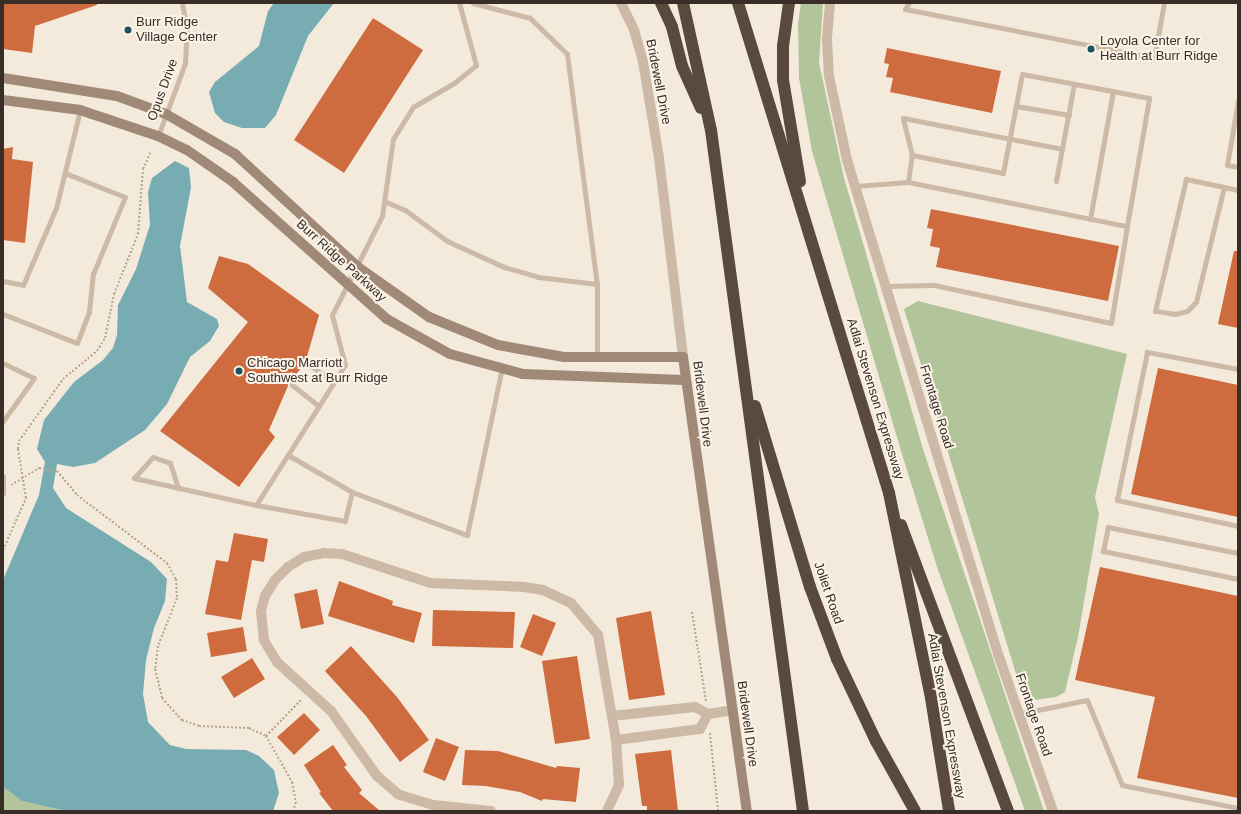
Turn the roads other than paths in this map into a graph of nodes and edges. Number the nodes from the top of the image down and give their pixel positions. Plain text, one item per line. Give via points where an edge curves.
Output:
1 (182, 3) edge
2 (459, 3) edge
3 (473, 3) edge
4 (621, 3) edge
5 (661, 3) edge
6 (683, 3) edge
7 (738, 3) edge
8 (789, 3) edge
9 (830, 3) edge
10 (909, 3) edge
11 (1164, 3) edge
12 (3, 78) edge
13 (1074, 84) junction
14 (1113, 91) junction
15 (3, 100) edge
16 (1238, 100) edge
17 (1016, 106) junction
18 (80, 110) junction
19 (166, 114) junction
20 (1069, 114) junction
21 (711, 130) junction
22 (158, 136) junction
23 (1009, 139) junction
24 (1062, 149) junction
25 (912, 155) junction
26 (1238, 167) edge
27 (65, 173) junction
28 (1056, 181) dead end
29 (908, 182) junction
30 (855, 186) junction
31 (1224, 187) junction
32 (1238, 190) edge
33 (384, 201) junction
34 (1090, 219) junction
35 (807, 225) junction
36 (1127, 226) junction
37 (358, 267) junction
38 (3, 281) edge
39 (597, 284) junction
40 (348, 286) junction
41 (886, 286) junction
42 (3, 314) edge
43 (597, 357) junction
44 (683, 357) junction
45 (3, 363) edge
46 (300, 363) dead end
47 (502, 368) junction
48 (1238, 369) edge
49 (745, 373) junction
50 (290, 376) dead end
51 (684, 380) junction
52 (334, 382) junction
53 (319, 406) junction
54 (3, 421) edge
55 (288, 455) junction
56 (3, 476) edge
57 (178, 488) junction
58 (352, 492) junction
59 (3, 493) edge
60 (889, 493) junction
61 (256, 505) junction
62 (1238, 526) edge
63 (1238, 553) edge
64 (1238, 579) edge
65 (732, 710) junction
66 (708, 714) junction
67 (1018, 714) junction
68 (612, 716) junction
69 (616, 740) junction
70 (800, 785) junction
71 (948, 808) edge
72 (1238, 808) edge
73 (491, 811) edge
74 (607, 811) edge
75 (747, 811) edge
76 (799, 811) edge
77 (803, 811) edge
78 (915, 811) edge
79 (1008, 811) edge
80 (1053, 811) edge

1 - 19 lane, Opus Drive via 187,29 186,63
2 - 33 lane via 476,65 454,83 413,107 393,139
3 - 39 lane via 530,18 568,54
4 - 44 street, Bridewell Drive via 634,30 644,69 660,158
5 - 21 highway via 672,27 682,66
6 - 21 highway
7 - 35 highway, Adlai Stevenson Expressway
8 - 35 highway via 783,46 783,80
9 - 30 street, Frontage Road via 827,40 829,76
10 - 11 lane via 905,9 1154,58
12 - 19 street, Burr Ridge Parkway via 117,96
13 - 14 lane
13 - 17 lane via 1022,74
13 - 20 lane
14 - 34 lane
14 - 36 lane via 1149,98
15 - 18 street, Burr Ridge Parkway
16 - 26 lane via 1227,165
17 - 20 lane
17 - 23 lane
18 - 22 street, Burr Ridge Parkway
18 - 27 lane
19 - 22 lane, Opus Drive
19 - 37 street, Burr Ridge Parkway via 235,154
20 - 24 lane
21 - 49 highway
22 - 40 street, Burr Ridge Parkway via 187,150 233,182
23 - 24 lane
23 - 25 lane via 1003,173
23 - 25 lane via 903,118
24 - 28 lane
25 - 29 lane
27 - 38 lane via 56,208 23,285
27 - 42 lane via 125,197 94,274 89,311 77,343
29 - 30 lane
29 - 34 lane
30 - 41 street, Frontage Road
31 - 31 lane via 1186,179 1155,311 1175,314 1187,312 1196,302
31 - 32 lane
33 - 37 lane via 382,216
33 - 39 lane via 405,210 447,241 504,267 538,277
34 - 36 lane
35 - 60 highway, Adlai Stevenson Expressway
36 - 41 lane via 1111,322 934,285
37 - 40 lane
37 - 43 street, Burr Ridge Parkway via 429,317 498,345 564,356
39 - 43 lane
40 - 47 street, Burr Ridge Parkway via 387,319 450,354
40 - 52 lane via 332,315 345,365
41 - 67 street, Frontage Road
43 - 44 street, Burr Ridge Parkway
44 - 51 street, Bridewell Drive
45 - 54 lane via 34,378
46 - 52 lane via 311,366
47 - 51 street, Burr Ridge Parkway via 523,374
47 - 58 lane via 467,534
48 - 62 lane via 1147,352 1117,500
49 - 70 highway
49 - 78 highway, Joliet Road via 810,587 829,638 876,741
50 - 53 lane via 292,385
51 - 65 street, Bridewell Drive
52 - 53 lane
53 - 55 lane
55 - 58 lane
55 - 61 lane
56 - 59 lane
57 - 57 lane via 170,463 153,457 134,478
57 - 61 lane
58 - 61 lane via 345,521
60 - 71 highway, Adlai Stevenson Expressway via 931,698
60 - 79 highway
63 - 64 lane via 1108,527 1103,550
65 - 66 street
65 - 75 street, Bridewell Drive
66 - 68 street via 695,707
66 - 69 street via 700,729
67 - 72 lane via 1087,700 1122,784
67 - 80 street, Frontage Road
68 - 69 street
68 - 73 street via 598,635 581,612 558,595 524,587 430,582 342,554 324,553 304,557 288,567 275,580 265,596 261,611 261,628 268,650 277,662 310,690 344,727 377,776 398,794 434,805
69 - 74 street via 619,785
70 - 76 highway
70 - 77 highway

